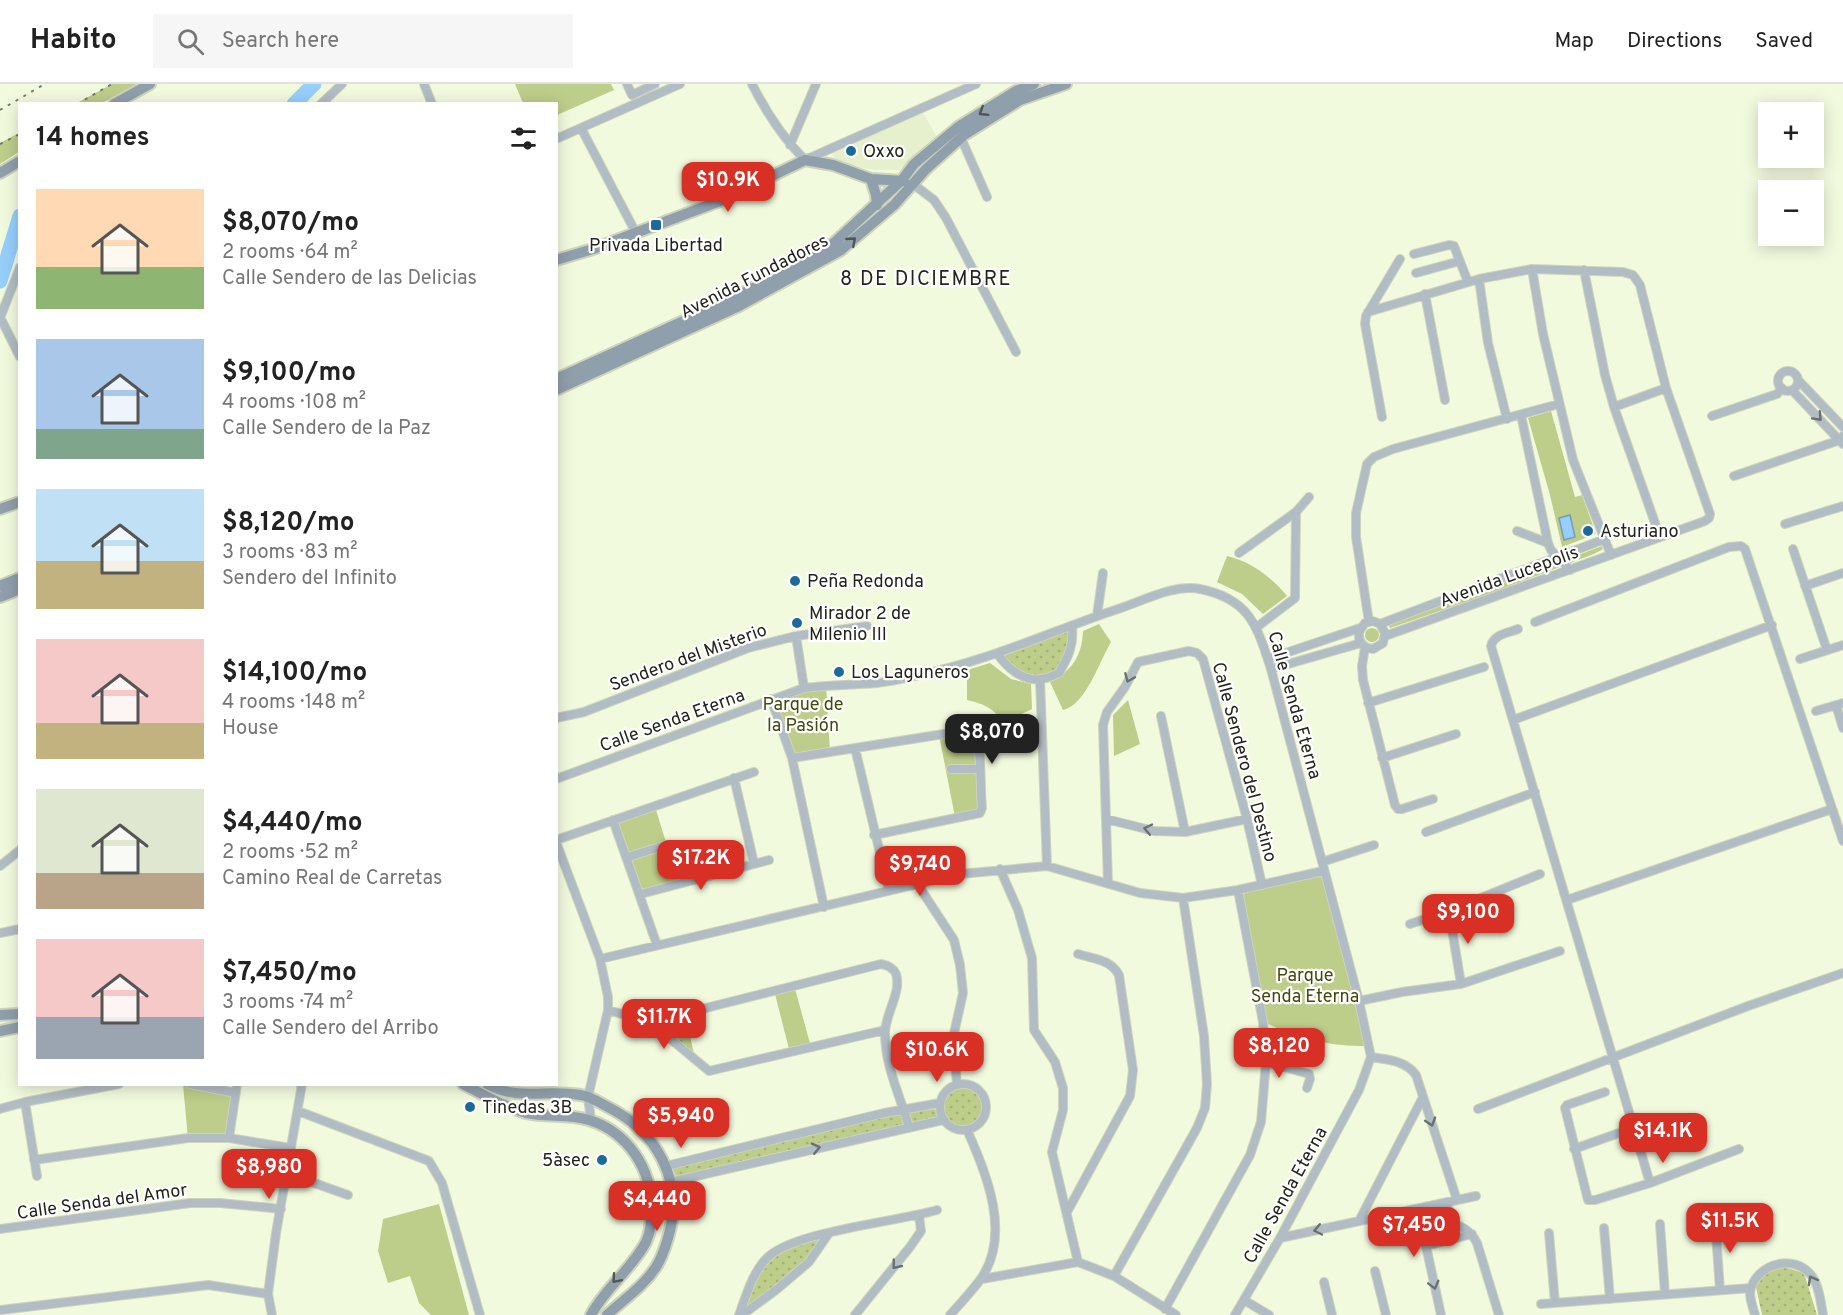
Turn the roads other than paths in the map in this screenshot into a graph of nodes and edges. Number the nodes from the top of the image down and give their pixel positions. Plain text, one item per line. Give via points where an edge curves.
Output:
1 (150, 84) edge
2 (342, 84) edge
3 (423, 84) edge
4 (627, 84) edge
5 (655, 84) edge
6 (680, 84) edge
7 (752, 84) edge
8 (816, 84) edge
9 (975, 84) edge
10 (1034, 84) edge
11 (1066, 84) edge
12 (118, 102) edge
13 (323, 102) edge
14 (431, 102) edge
15 (581, 128) junction
16 (558, 138) edge
17 (961, 138) junction
18 (790, 145) junction
19 (805, 160) junction
20 (18, 162) edge
21 (0, 173) edge
22 (871, 179) junction
23 (907, 182) junction
24 (987, 197) dead end
25 (876, 205) junction
26 (636, 233) junction
27 (1414, 254) dead end
28 (558, 259) edge
29 (1400, 259) dead end
30 (1460, 261) junction
31 (1532, 269) junction
32 (1584, 270) junction
33 (18, 272) edge
34 (1416, 273) dead end
35 (1479, 279) junction
36 (1467, 282) junction
37 (1425, 294) junction
38 (1368, 312) junction
39 (0, 318) edge
40 (1016, 352) dead end
41 (18, 353) edge
42 (558, 378) edge
43 (1798, 380) junction
44 (1666, 388) junction
45 (1782, 388) junction
46 (558, 389) edge
47 (1792, 390) junction
48 (1445, 400) dead end
49 (1559, 404) junction
50 (1614, 407) junction
51 (1521, 415) junction
52 (1713, 416) dead end
53 (1382, 417) dead end
54 (1507, 419) junction
55 (1843, 427) edge
56 (1842, 440) edge
57 (1734, 476) dead end
58 (1309, 497) dead end
59 (18, 503) edge
60 (1843, 506) edge
61 (0, 509) edge
62 (1296, 512) junction
63 (1785, 524) dead end
64 (1517, 531) dead end
65 (1660, 537) junction
66 (1605, 539) junction
67 (1548, 543) junction
68 (1793, 549) dead end
69 (1239, 553) dead end
70 (1611, 555) junction
71 (1558, 557) junction
72 (1570, 570) junction
73 (1103, 573) dead end
74 (1843, 573) edge
75 (18, 579) edge
76 (0, 586) edge
77 (1805, 586) junction
78 (18, 590) edge
79 (0, 597) edge
80 (1097, 616) junction
81 (1369, 622) junction
82 (1535, 622) dead end
83 (1380, 624) junction
84 (1772, 625) junction
85 (867, 626) dead end
86 (1072, 627) junction
87 (1257, 627) junction
88 (1360, 628) junction
89 (1518, 629) dead end
90 (796, 636) junction
91 (1385, 636) junction
92 (1325, 640) junction
93 (1363, 645) junction
94 (1843, 645) edge
95 (1827, 650) junction
96 (1329, 652) junction
97 (997, 653) junction
98 (1268, 659) junction
99 (1800, 659) dead end
100 (1484, 667) dead end
101 (1271, 669) junction
102 (1040, 680) junction
103 (804, 688) junction
104 (771, 699) junction
105 (1368, 704) junction
106 (1839, 704) edge
107 (1816, 711) dead end
108 (1161, 716) dead end
109 (558, 718) edge
110 (1513, 720) junction
111 (1843, 728) edge
112 (1456, 734) dead end
113 (855, 748) junction
114 (792, 758) junction
115 (1382, 758) junction
116 (951, 769) dead end
117 (979, 769) junction
118 (754, 772) dead end
119 (558, 778) edge
120 (734, 778) junction
121 (1534, 792) junction
122 (1433, 799) dead end
123 (1832, 808) junction
124 (1106, 819) junction
125 (1247, 819) junction
126 (613, 820) junction
127 (1185, 832) junction
128 (1426, 832) dead end
129 (874, 835) junction
130 (558, 840) edge
131 (1843, 841) edge
132 (666, 845) dead end
133 (1374, 845) dead end
134 (558, 846) edge
135 (18, 852) edge
136 (628, 857) junction
137 (769, 860) dead end
138 (754, 863) junction
139 (0, 866) edge
140 (1047, 866) junction
141 (1323, 867) junction
142 (1000, 869) junction
143 (1540, 874) dead end
144 (1108, 883) junction
145 (918, 885) junction
146 (1262, 885) junction
147 (1238, 890) junction
148 (889, 891) junction
149 (640, 894) junction
150 (1183, 898) junction
151 (1567, 900) junction
152 (824, 907) junction
153 (1449, 910) junction
154 (1410, 924) dead end
155 (18, 929) edge
156 (0, 933) edge
157 (657, 945) junction
158 (1560, 951) dead end
159 (1078, 954) dead end
160 (600, 959) junction
161 (1843, 973) edge
162 (1461, 984) junction
163 (1359, 1001) junction
164 (608, 1010) junction
165 (18, 1014) edge
166 (0, 1015) edge
167 (650, 1022) junction
168 (18, 1027) edge
169 (885, 1030) junction
170 (0, 1031) edge
171 (1371, 1057) junction
172 (1613, 1059) junction
173 (1266, 1062) junction
174 (957, 1085) junction
175 (109, 1086) edge
176 (208, 1086) edge
177 (302, 1086) edge
178 (467, 1086) edge
179 (492, 1086) edge
180 (1307, 1088) dead end
181 (236, 1089) edge
182 (1605, 1092) dead end
183 (588, 1097) junction
184 (1423, 1097) junction
185 (25, 1102) junction
186 (940, 1103) junction
187 (0, 1109) edge
188 (904, 1109) junction
189 (1478, 1109) dead end
190 (298, 1111) junction
191 (617, 1112) junction
192 (591, 1120) junction
193 (943, 1120) junction
194 (605, 1127) junction
195 (909, 1127) junction
196 (1633, 1128) junction
197 (967, 1130) junction
198 (645, 1135) junction
199 (229, 1138) junction
200 (780, 1139) junction
201 (291, 1148) junction
202 (632, 1149) junction
203 (1574, 1149) junction
204 (1739, 1149) dead end
205 (783, 1155) junction
206 (34, 1160) junction
207 (666, 1166) junction
208 (286, 1173) junction
209 (37, 1176) dead end
210 (670, 1182) junction
211 (1650, 1183) junction
212 (348, 1195) dead end
213 (1476, 1196) dead end
214 (1457, 1200) junction
215 (1447, 1202) junction
216 (1433, 1205) junction
217 (281, 1209) junction
218 (937, 1209) dead end
219 (1067, 1212) junction
220 (919, 1215) junction
221 (1715, 1220) dead end
222 (1359, 1221) junction
223 (1452, 1223) junction
224 (1660, 1224) dead end
225 (1437, 1226) junction
226 (650, 1227) junction
227 (1604, 1228) dead end
228 (0, 1229) edge
229 (670, 1230) junction
230 (829, 1233) junction
231 (1549, 1233) dead end
232 (1472, 1234) junction
233 (1280, 1238) junction
234 (1426, 1246) junction
235 (638, 1253) junction
236 (660, 1259) junction
237 (1078, 1262) junction
238 (1375, 1271) dead end
239 (1114, 1276) junction
240 (981, 1279) junction
241 (1324, 1282) dead end
242 (1751, 1288) junction
243 (1720, 1290) junction
244 (268, 1294) junction
245 (1665, 1294) junction
246 (1610, 1299) junction
247 (1244, 1300) junction
248 (1555, 1303) junction
249 (1541, 1304) dead end
250 (0, 1309) edge
251 (1165, 1309) junction
252 (4, 1315) edge
253 (272, 1315) edge
254 (480, 1315) edge
255 (591, 1315) edge
256 (607, 1315) edge
257 (740, 1315) edge
258 (855, 1315) edge
259 (950, 1315) edge
260 (1176, 1315) edge
261 (1235, 1315) edge
262 (1269, 1315) edge
263 (1332, 1315) edge
264 (1386, 1315) edge
265 (1441, 1315) edge
266 (1499, 1315) edge
267 (1755, 1315) edge
268 (1823, 1315) edge

1 - 12 street
2 - 13 street
3 - 14 street
4 - 5 street via 632,95
6 - 15 street
7 - 18 street
8 - 18 street
9 - 19 street
10 -> 23 street, Avenida Fundadores via 958,127 914,164
11 - 17 street, Avenida Fundadores via 1020,100
15 - 16 street
15 - 26 street
17 - 23 street, Avenida Fundadores
17 - 24 street
18 - 19 street
19 - 22 street
19 - 26 street via 720,201
20 - 21 street
22 - 23 street
22 - 25 street
23 - 25 street, Avenida Fundadores
23 - 40 street via 934,200 946,218
46 -> 23 street, Avenida Fundadores via 737,307 841,250 894,205
25 - 42 street, Avenida Fundadores via 834,243 807,260 734,298
26 - 28 street
27 - 30 street via 1449,245 1457,250
29 - 38 street
30 - 34 street
30 - 36 street
31 - 32 street
31 - 35 street
31 - 49 street
32 - 44 street via 1623,272 1633,275 1640,285
32 - 50 street
33 - 39 street
35 - 36 street
35 - 54 street via 1488,343
36 - 37 street
37 - 38 street
37 - 48 street
38 - 53 street via 1365,324
39 - 41 street
43 - 45 street via 1792,372 1785,372 1779,379
43 - 47 street
43 - 55 street
44 - 50 street
44 - 65 street, Avenida Lucepolis via 1710,514 1709,518
45 - 47 street
45 - 52 street via 1777,394
47 -> 56 street
49 - 51 street
49 - 66 street via 1573,460
50 - 65 street
51 - 54 street
51 - 67 street
54 - 81 street via 1393,449 1374,457 1367,465 1355,524
56 - 57 street
58 - 62 street
59 - 61 street
60 - 63 street
62 - 69 street
62 - 87 street via 1295,598
64 - 67 street
65 - 70 street, Avenida Lucepolis
66 - 70 street
66 - 71 street, Avenida Lucepolis
67 - 71 street
68 - 77 street
70 - 72 street, Avenida Lucepolis
71 - 72 street
71 - 83 street, Avenida Lucepolis
72 - 91 street, Avenida Lucepolis
73 - 80 street
74 - 77 street
75 - 76 street
77 - 95 street
78 - 79 street
80 - 86 street, Calle Senda Eterna
80 - 87 street, Calle Senda Eterna via 1173,590 1197,589 1221,595 1242,608
81 - 83 street
81 - 88 street
82 - 84 street via 1741,546 1748,553
83 - 91 street
84 - 110 street
84 - 123 street
85 - 90 street, Sendero del Misterio
86 - 97 street, Calle Senda Eterna
86 - 102 street via 1070,654 1059,673
87 - 98 street, Calle Senda Eterna
88 - 92 street
88 - 93 street via 1358,636
89 - 110 street via 1497,637 1491,646
90 - 103 street
90 - 109 street, Sendero del Misterio via 748,648 584,712
91 - 93 street, Avenida Lucepolis via 1380,646 1373,649
92 - 96 street
92 - 98 street
93 - 96 street, Avenida Lucepolis
93 - 105 street
94 - 95 street
95 - 99 street
96 - 101 street, Avenida Lucepolis
97 - 102 street via 1019,675
97 - 103 street, Calle Senda Eterna via 879,683
98 - 101 street, Calle Senda Eterna
100 - 105 street
101 - 141 street, Calle Senda Eterna
102 - 140 street
103 - 104 street, Calle Senda Eterna
104 - 114 street
104 - 119 street, Calle Senda Eterna
105 - 115 street
106 - 107 street
106 - 111 street
108 - 127 street
110 - 121 street
112 - 115 street
113 - 114 street
113 - 117 street via 972,731 977,737
113 - 129 street
114 - 152 street
115 - 122 street via 1398,809
116 - 117 street
117 - 129 street via 980,813
118 - 120 street
120 - 126 street
120 - 138 street
121 - 128 street
121 - 151 street
123 - 131 street
123 - 151 street
125 -> 124 street, Calle Sendero del Destino via 1203,658 1189,651 1138,662 1104,716
127 -> 124 street via 1154,831
124 - 144 street, Calle Sendero del Destino
125 - 127 street
125 - 146 street, Calle Sendero del Destino
126 - 130 street
126 - 136 street
129 - 148 street
132 - 136 street
133 - 141 street
134 - 160 street
135 - 139 street
136 - 149 street
137 - 138 street
138 - 149 street
140 - 142 street
140 - 144 street
141 - 146 street
141 - 163 street, Calle Senda Eterna
142 - 145 street
142 - 219 street via 1018,910 1032,958 1034,1030 1055,1062 1063,1088 1064,1110 1052,1152
143 - 153 street
144 - 150 street via 1140,893
145 - 148 street
145 - 174 street via 954,940 960,965 963,993 953,1038
146 - 147 street
147 - 150 street
147 - 173 street via 1263,1022
148 - 152 street
149 - 157 street
150 - 239 street via 1204,1036 1205,1108
151 - 172 street
152 - 157 street
153 - 154 street
153 - 162 street
155 - 156 street
157 - 160 street
158 - 162 street
159 - 219 street via 1108,962 1119,975 1133,1070 1130,1096
160 - 164 street
161 - 172 street
162 - 163 street
163 - 171 street, Calle Senda Eterna
164 - 167 street
164 - 183 street
165 - 166 street
167 - 169 street via 710,1071
167 - 169 street via 881,964 890,966 896,974
168 - 170 street
169 - 188 street via 891,1076
171 - 184 street via 1411,1067
171 - 233 street, Calle Senda Eterna via 1359,1090
172 - 189 street
172 - 196 street
173 - 180 street via 1309,1074
173 - 251 street via 1261,1122 1250,1155
174 - 186 street via 947,1090
174 - 197 street via 975,1087 986,1100 981,1122
175 - 185 street
176 - 181 street
177 - 190 street
178 - 192 street via 523,1112
179 - 183 street via 515,1095 557,1093
181 - 199 street
182 - 203 street via 1566,1106
183 - 191 street
183 - 192 street
184 -> 214 street
184 - 222 street
185 - 187 street
185 - 206 street
186 - 188 street
186 - 193 street
188 - 195 street
188 - 200 street
190 - 201 street
190 - 254 street via 429,1161 442,1183
191 - 194 street via 622,1127
191 - 198 street
192 - 194 street
193 - 195 street
193 - 197 street via 954,1129
194 - 202 street
205 -> 195 street
196 - 203 street
196 - 211 street
197 - 240 street via 991,1195 996,1227 994,1246
198 - 202 street via 628,1132
198 - 207 street
199 - 201 street
199 - 206 street via 166,1140
200 - 205 street
200 - 207 street
201 - 208 street
202 - 226 street via 647,1174 652,1199
203 - 211 street via 1588,1200
204 - 211 street
205 - 210 street
206 - 209 street
207 - 210 street
208 - 212 street
208 - 217 street
210 - 229 street
213 - 214 street
214 - 215 street
215 - 216 street
215 - 223 street
216 - 222 street
216 - 225 street
217 - 228 street, Calle Senda del Amor via 190,1203
217 - 244 street
218 - 220 street
219 - 237 street
220 - 230 street
220 -> 258 street via 921,1231
221 - 243 street
222 -> 233 street
223 - 225 street
223 - 232 street
224 - 245 street
225 - 234 street
226 - 229 street via 654,1239 659,1240
226 - 235 street
227 - 246 street
229 - 236 street
230 - 257 street via 809,1262
230 - 257 street via 780,1247 765,1259 749,1286
231 - 248 street
232 - 234 street
232 - 266 street
233 - 247 street, Calle Senda Eterna
234 -> 265 street
235 - 236 street via 656,1246
235 -> 255 street
236 - 256 street via 634,1294
237 - 239 street
237 - 240 street
238 - 264 street
239 - 251 street
240 - 259 street
241 - 263 street
242 - 243 street
242 - 267 street
268 -> 242 street via 1814,1280 1791,1264 1774,1264 1760,1273
243 - 245 street
244 - 250 street via 208,1285
244 - 253 street
245 - 246 street
246 - 248 street
247 - 261 street, Calle Senda Eterna
247 - 262 street
248 - 249 street
250 - 252 street
251 - 260 street

